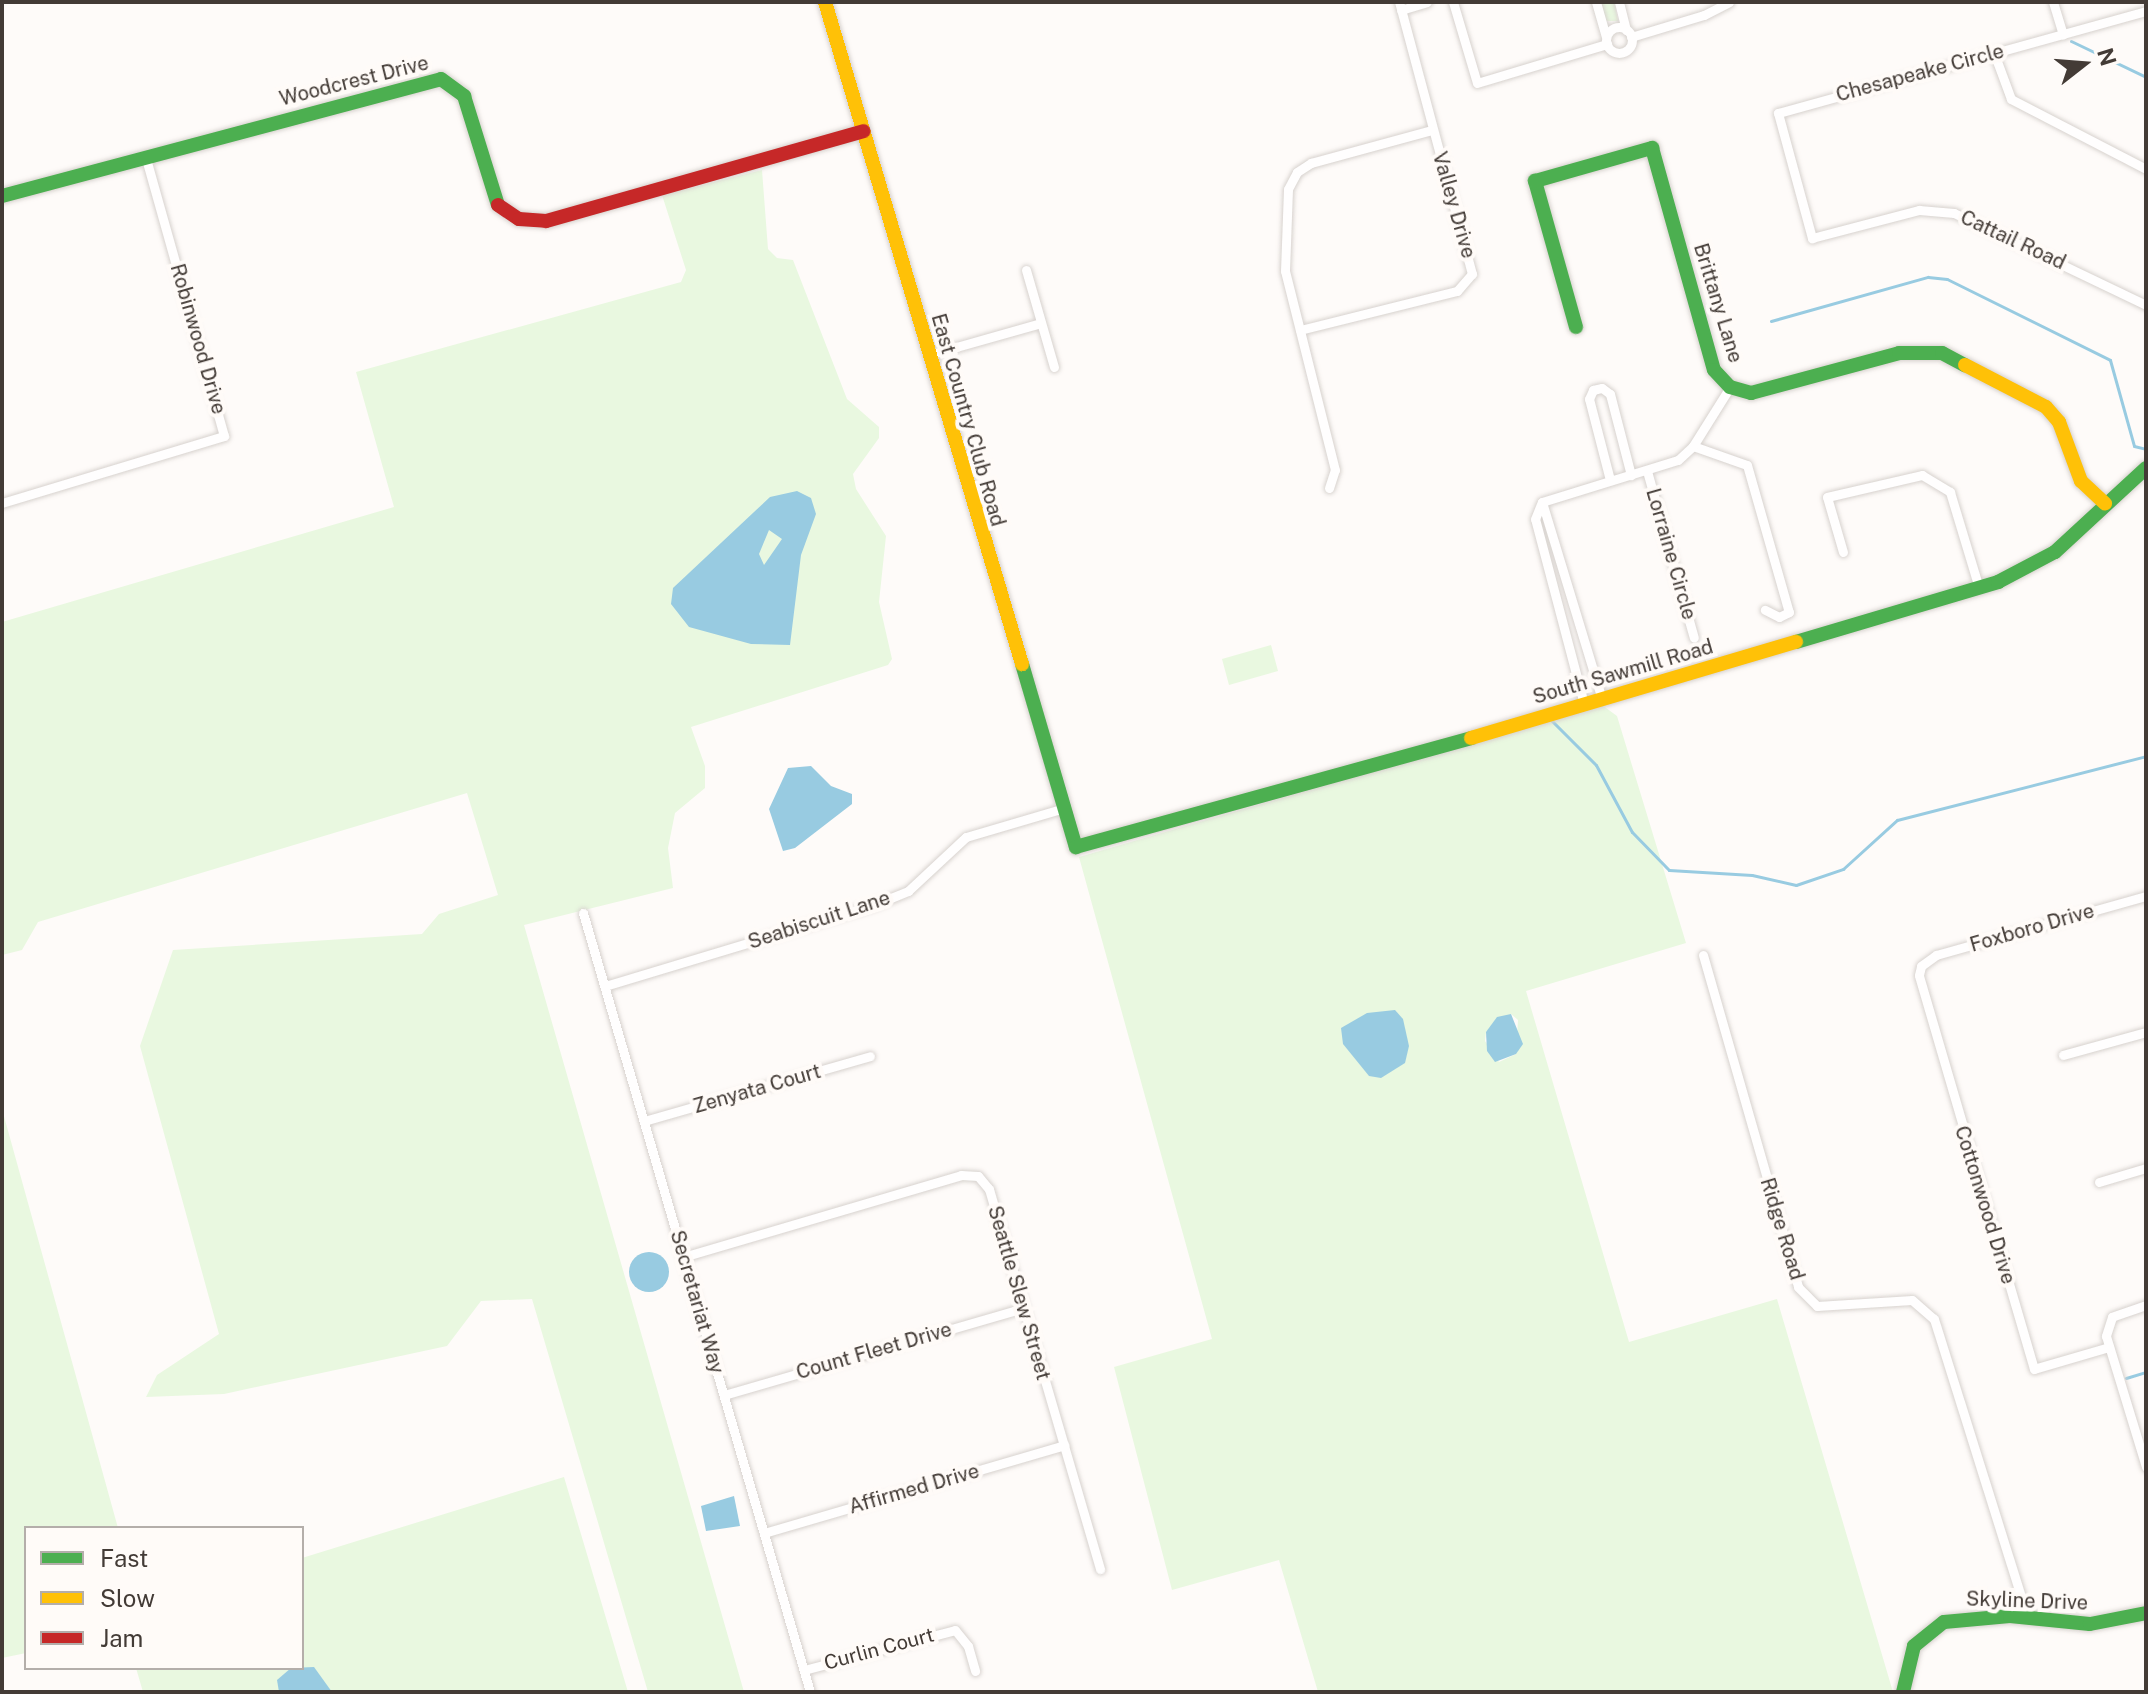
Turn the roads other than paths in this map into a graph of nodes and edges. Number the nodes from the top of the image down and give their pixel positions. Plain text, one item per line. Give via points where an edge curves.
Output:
1 (825, 2) edge
2 (1427, 2) edge
3 (1453, 2) edge
4 (1596, 2) edge
5 (1619, 2) edge
6 (1729, 2) edge
7 (2053, 2) edge
8 (1400, 6) edge
9 (2146, 11) edge
10 (1629, 33) junction
11 (2063, 34) junction
12 (1606, 40) junction
13 (1994, 53) junction
14 (1778, 113) joint
15 (1432, 130) junction
16 (863, 131) junction
17 (146, 158) junction
18 (2146, 169) edge
19 (2, 196) edge
20 (1026, 270) dead end
21 (2146, 305) edge
22 (1041, 323) junction
23 (1576, 327) dead end
24 (1300, 330) junction
25 (928, 355) junction
26 (1054, 367) dead end
27 (1730, 387) junction
28 (1693, 446) junction
29 (2146, 468) edge
30 (1647, 471) junction
31 (1631, 475) junction
32 (1610, 480) junction
33 (1329, 488) dead end
34 (1542, 502) junction
35 (2, 503) edge
36 (2105, 503) junction
37 (1843, 552) dead end
38 (1979, 588) junction
39 (1765, 610) dead end
40 (1694, 638) dead end
41 (1602, 699) junction
42 (1584, 704) junction
43 (1061, 809) junction
44 (1076, 847) joint
45 (2146, 896) edge
46 (583, 913) dead end
47 (1703, 955) dead end
48 (1921, 966) joint
49 (605, 986) junction
50 (2146, 1032) edge
51 (2063, 1055) dead end
52 (870, 1056) dead end
53 (644, 1121) junction
54 (2146, 1168) edge
55 (2099, 1182) dead end
56 (683, 1257) junction
57 (2146, 1305) edge
58 (1024, 1308) junction
59 (2109, 1347) junction
60 (724, 1395) junction
61 (2142, 1440) edge
62 (1064, 1445) junction
63 (2146, 1467) edge
64 (764, 1533) junction
65 (1100, 1569) dead end
66 (2146, 1613) edge
67 (2028, 1619) junction
68 (804, 1670) junction
69 (975, 1671) dead end
70 (810, 1692) edge
71 (1903, 1692) edge

1 - 16 street, East Country Club Road
2 - 8 street
3 - 12 street via 1477,83
4 - 12 street
5 - 10 street
6 - 10 street via 1704,15
7 - 11 street
8 - 15 street, Valley Drive
9 - 11 street, Chesapeake Circle
10 - 12 street via 1615,28
10 - 12 street via 1624,51 1616,52
11 - 13 street, Chesapeake Circle
13 - 14 street, Chesapeake Circle
13 - 18 street via 2011,99
14 - 21 street, Cattail Road via 1812,238 1919,210 1954,213
15 - 24 street via 1311,163 1297,172 1288,189 1285,271
15 - 24 street, Valley Drive via 1472,268 1468,284
16 - 17 street, Woodcrest Drive via 546,221 519,219 497,204 464,96 441,79
16 - 25 street, East Country Club Road
17 - 19 street, Woodcrest Drive
17 - 35 street, Robinwood Drive via 224,436
20 - 22 street
22 - 25 street
22 - 26 street
23 - 27 street, Brittany Lane via 1535,181 1652,148 1714,370
24 - 33 street via 1335,470
25 - 43 street, East Country Club Road
27 - 28 street
27 - 36 street, Brittany Lane via 1751,393 1899,353 1942,353 2046,407 2059,422 2081,481
28 - 30 street via 1678,460
28 - 39 street via 1747,465 1789,612 1779,617
29 - 36 street, South Sawmill Road
30 - 31 street
30 - 40 street, Lorraine Circle
31 - 32 street
31 - 32 street via 1610,394 1602,388 1593,390 1589,399
32 - 34 street
34 - 41 street
34 - 42 street via 1535,519
36 - 38 street, South Sawmill Road via 2044,560
37 - 38 street via 1827,497 1922,475 1942,484 1956,503
38 - 41 street, South Sawmill Road
41 - 42 street, South Sawmill Road
42 - 44 street, South Sawmill Road
43 - 44 street, East Country Club Road
43 - 49 street, Seabiscuit Lane via 966,837 908,891 876,904
45 - 48 street, Foxboro Drive via 1936,955
46 - 49 street, Secretariat Way
47 - 67 street, Ridge Road via 1798,1287 1817,1306 1912,1300 1934,1319
48 - 59 street, Cottonwood Drive via 1919,984 2034,1369
49 - 53 street, Secretariat Way
50 - 51 street
52 - 53 street, Zenyata Court
53 - 56 street, Secretariat Way
54 - 55 street
56 - 58 street, Seattle Slew Street via 961,1175 978,1176 989,1189
56 - 60 street, Secretariat Way
57 - 59 street via 2112,1317 2106,1325
58 - 60 street, Count Fleet Drive
58 - 62 street, Seattle Slew Street
59 - 61 street
60 - 64 street, Secretariat Way
61 - 63 street
62 - 64 street, Affirmed Drive
62 - 65 street, Seattle Slew Street
64 - 68 street, Secretariat Way
66 - 67 street, Skyline Drive via 2090,1624
67 - 71 street, Skyline Drive via 1972,1618 1936,1626 1914,1646
68 - 69 street, Curlin Court via 955,1630 968,1646
68 - 70 street, Secretariat Way

